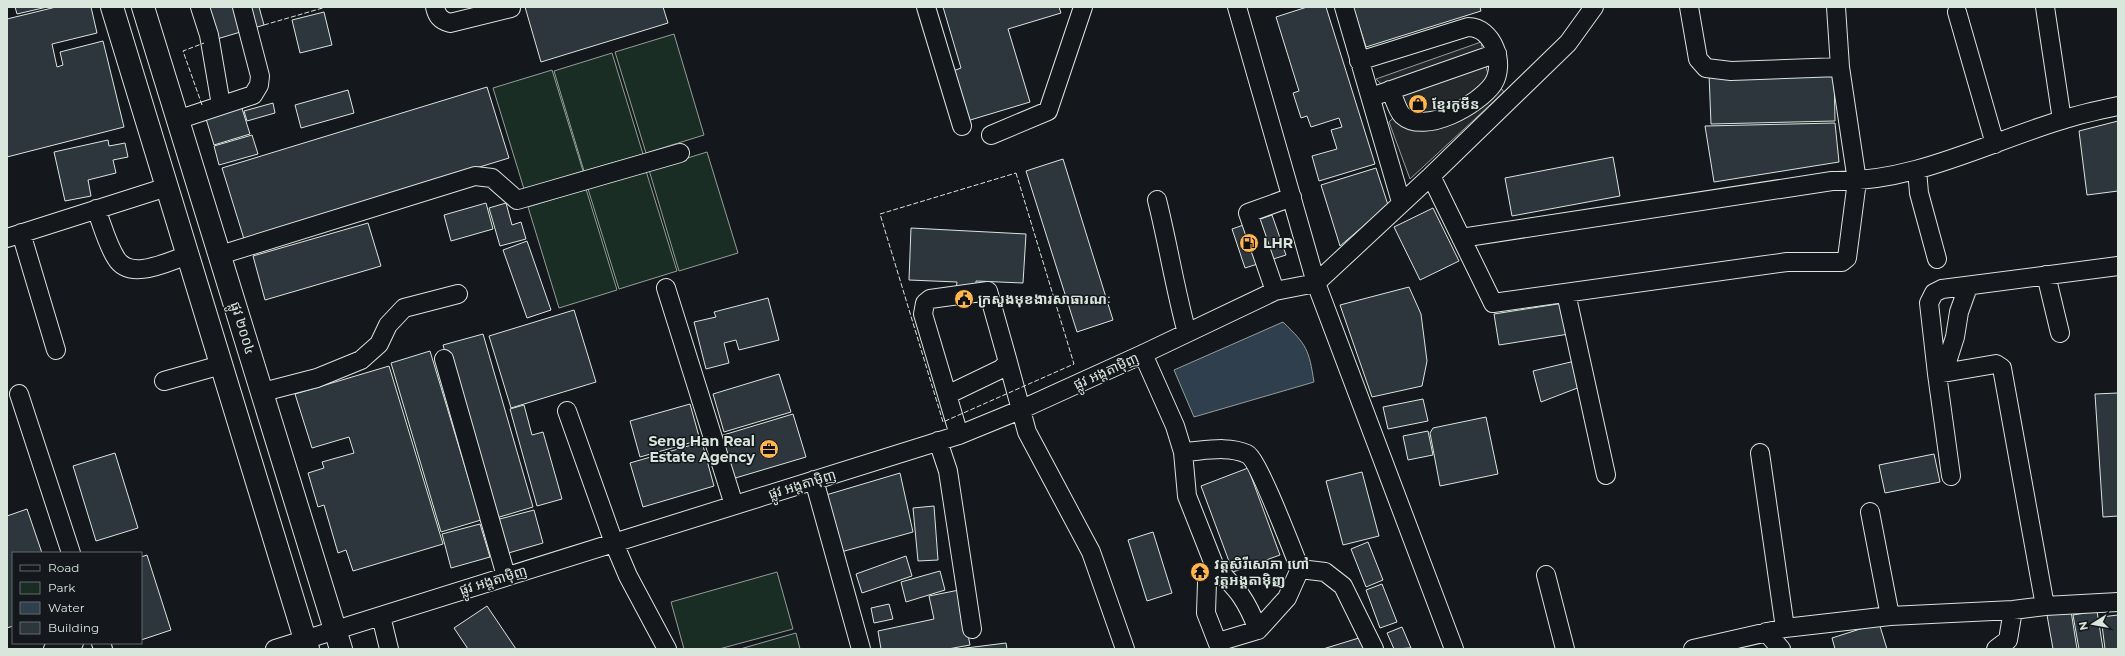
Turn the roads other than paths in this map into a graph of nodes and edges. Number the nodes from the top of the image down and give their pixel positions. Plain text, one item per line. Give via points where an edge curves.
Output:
1 (112, 7) edge
2 (143, 7) edge
3 (200, 7) edge
4 (242, 7) edge
5 (435, 7) edge
6 (926, 7) edge
7 (1083, 7) edge
8 (1237, 7) edge
9 (1344, 7) edge
10 (1594, 7) edge
11 (1689, 7) edge
12 (1836, 7) edge
13 (2045, 7) edge
14 (511, 8) edge
15 (1957, 12) dead end
16 (1497, 53) junction
17 (1359, 61) junction
18 (1840, 67) junction
19 (1390, 90) junction
20 (1370, 97) junction
21 (221, 106) junction
22 (2118, 106) edge
23 (177, 120) junction
24 (2062, 120) junction
25 (962, 126) dead end
26 (991, 135) dead end
27 (1995, 144) junction
28 (680, 153) dead end
29 (1917, 170) junction
30 (1431, 176) junction
31 (1857, 182) junction
32 (167, 187) junction
33 (1292, 197) junction
34 (1157, 200) dead end
35 (1401, 202) junction
36 (96, 209) junction
37 (14, 235) edge
38 (1461, 238) junction
39 (188, 254) junction
40 (220, 255) junction
41 (1937, 259) dead end
42 (2118, 266) edge
43 (2046, 276) junction
44 (1316, 283) junction
45 (1968, 287) junction
46 (666, 288) dead end
47 (1275, 291) junction
48 (1566, 292) junction
49 (458, 294) dead end
50 (1187, 333) junction
51 (2060, 333) dead end
52 (56, 350) dead end
53 (1143, 354) junction
54 (444, 359) dead end
55 (1008, 362) junction
56 (221, 365) junction
57 (1937, 374) junction
58 (164, 381) dead end
59 (263, 392) junction
60 (19, 394) dead end
61 (947, 395) junction
62 (1020, 410) junction
63 (567, 411) dead end
64 (959, 434) junction
65 (938, 441) junction
66 (1183, 452) junction
67 (1760, 453) dead end
68 (1606, 475) dead end
69 (1951, 476) dead end
70 (814, 480) junction
71 (734, 505) junction
72 (1870, 512) dead end
73 (614, 543) junction
74 (71, 552) edge
75 (1215, 567) junction
76 (1300, 569) junction
77 (1546, 575) dead end
78 (506, 576) junction
79 (2118, 602) edge
80 (2045, 606) junction
81 (2013, 610) junction
82 (380, 616) junction
83 (1890, 616) junction
84 (1785, 628) junction
85 (972, 630) dead end
86 (1258, 630) junction
87 (1766, 632) junction
88 (338, 640) edge
89 (70, 644) edge
90 (307, 644) edge
91 (1219, 645) edge
92 (53, 649) edge
93 (275, 649) edge
94 (389, 649) edge
95 (667, 649) edge
96 (861, 649) edge
97 (1125, 649) edge
98 (1374, 649) edge
99 (1454, 649) edge
100 (1564, 649) edge
101 (1693, 649) edge
102 (1780, 649) edge
103 (1996, 649) edge

1 - 32 main road
2 - 23 main road, ផ្លូវ ២០០៤
3 - 21 street via 209,35
4 - 21 street via 260,76 259,85 253,94
5 - 14 street via 437,16 450,22
6 - 25 street
7 - 26 street via 1048,111
8 - 33 street
9 - 17 street
10 - 30 street via 1568,43
11 - 18 street via 1698,59 1706,68 1731,70
12 - 18 street
13 - 24 street
15 - 27 street
16 - 17 street via 1491,39 1479,28 1468,27
16 - 19 street
16 - 19 street via 1498,71 1493,83 1484,93 1452,116 1418,122 1409,119 1401,114
17 - 20 street
18 - 31 street
19 - 20 street
20 - 35 street
21 - 23 street
22 - 24 street
23 - 40 main road, ផ្លូវ ២០០៤
24 - 27 street
27 - 29 street
28 - 40 street via 517,200 492,178 475,176
29 - 31 street
29 - 41 street via 1919,193
30 - 35 street
30 - 38 street
31 - 38 street via 1832,181
31 - 48 street via 1847,258 1842,262 1787,262
32 - 36 street
32 - 39 main road
33 - 44 street
33 - 47 street via 1248,213
34 - 50 street
35 - 44 street
36 - 37 street
36 - 39 street via 116,259 124,267 146,268
37 - 52 street
38 - 48 street via 1493,303
39 - 56 main road
40 - 59 main road, ផ្លូវ ២០០៤
42 - 43 street
43 - 45 street
43 - 51 street
44 - 47 street, ផ្លូវ អង្តតាម៉ិញ
44 - 99 street
45 - 57 street via 1947,362
45 - 57 street via 1938,291 1929,303
46 - 71 street
47 - 50 street, ផ្លូវ អង្តតាម៉ិញ
48 - 68 street
49 - 59 street via 404,308 388,325 379,344 361,360 317,378
50 - 53 street, ផ្លូវ អង្តតាម៉ិញ
53 - 62 street, ផ្លូវ អង្តតាម៉ិញ
53 - 66 street via 1175,426
54 - 78 street
55 - 61 street via 1001,369
55 - 61 street via 988,291 930,299 925,303 923,314
55 - 62 street
56 - 58 street
56 - 90 main road
57 - 69 street
57 - 80 street via 1996,364 2002,368
59 - 88 main road, ផ្លូវ ២០០៤
60 - 74 street
61 - 64 street
62 - 64 street, ផ្លូវ អង្តតាម៉ិញ
62 - 97 street via 1027,432 1091,552
63 - 73 street
64 - 65 street, ផ្លូវ អង្តតាម៉ិញ
65 - 70 street, ផ្លូវ អង្តតាម៉ិញ
65 - 85 street via 948,471
66 - 75 street via 1187,496
66 - 76 street via 1234,449 1249,455 1259,472
67 - 84 street
70 - 71 street, ផ្លូវ អង្តតាម៉ិញ
70 - 96 street
71 - 73 street, ផ្លូវ អង្តតាម៉ិញ
72 - 83 street
73 - 78 street, ផ្លូវ អង្តតាម៉ិញ
73 - 95 street via 628,576
75 - 86 street via 1240,593
75 - 91 street via 1207,582 1206,612
76 - 86 street via 1287,598
76 - 98 street via 1325,572 1343,586
77 - 100 street
78 - 82 street, ផ្លូវ អង្តតាម៉ិញ
79 - 80 street
80 - 81 street
81 - 83 street
81 - 103 street via 2008,640
82 - 88 street, ផ្លូវ អង្តតាម៉ិញ
82 - 94 street
83 - 84 street
84 - 87 street
86 - 91 street
87 - 101 street
87 - 102 street
88 - 90 street, ផ្លូវ អង្តតាម៉ិញ
89 - 92 street
90 - 93 street, ផ្លូវ អង្តតាម៉ិញ

